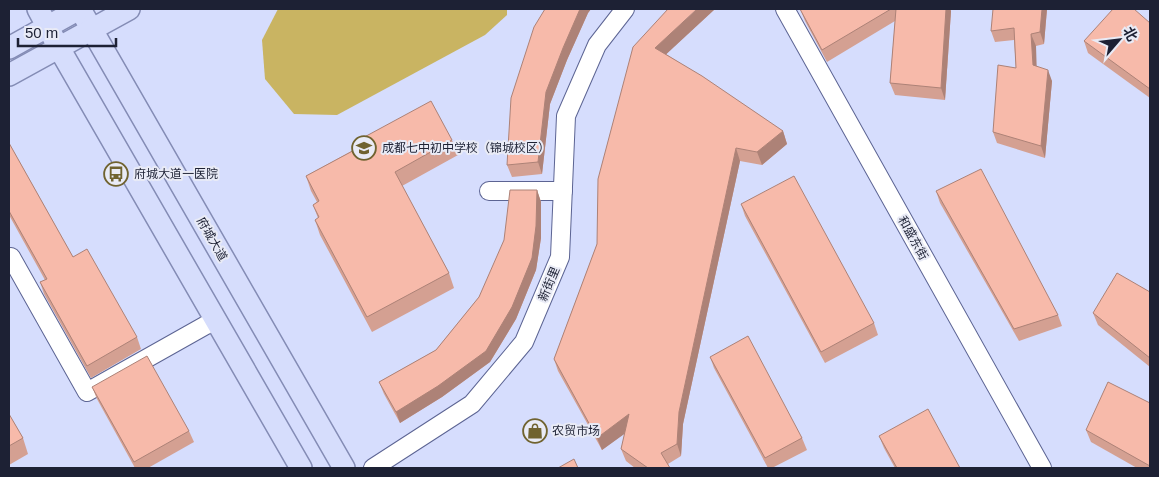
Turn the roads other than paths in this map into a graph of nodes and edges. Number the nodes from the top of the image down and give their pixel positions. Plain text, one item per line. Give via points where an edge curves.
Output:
1 (129, 9) edge
2 (624, 9) edge
3 (785, 9) edge
4 (62, 14) edge
5 (76, 38) junction
6 (9, 48) edge
7 (9, 75) edge
8 (489, 191) dead end
9 (563, 191) junction
10 (9, 258) edge
11 (215, 320) junction
12 (300, 468) edge
13 (344, 468) edge
14 (373, 468) edge
15 (1042, 468) edge

1 - 5 main road
2 - 9 street, 新街里 via 597,45 566,116
3 - 15 street, 和盛东街
4 - 5 main road, 府城大道
4 - 5 main road, 府城大道
4 - 6 main road
5 - 7 main road
5 - 11 main road, 府城大道
5 - 13 main road, 府城大道
8 - 9 street
9 - 14 street, 新街里 via 560,257 524,342 472,404
10 - 11 street via 87,392
11 - 12 main road, 府城大道

